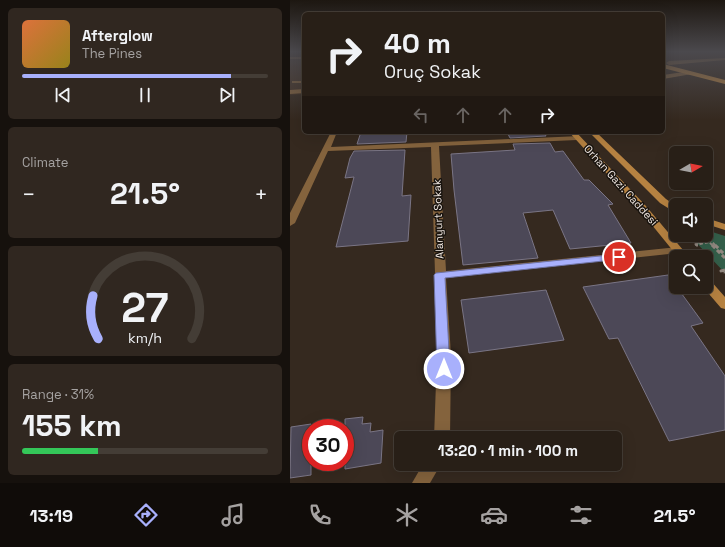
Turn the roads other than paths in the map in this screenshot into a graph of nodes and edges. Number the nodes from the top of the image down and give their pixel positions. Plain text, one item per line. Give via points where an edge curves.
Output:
1 (680, 75) edge
2 (696, 75) edge
3 (665, 77) edge
4 (294, 82) dead end
5 (302, 82) edge
6 (725, 82) edge
7 (302, 91) edge
8 (290, 92) edge
9 (333, 134) edge
10 (574, 135) edge
11 (595, 135) edge
12 (435, 144) junction
13 (327, 149) junction
14 (669, 205) edge
15 (290, 223) edge
16 (713, 223) edge
17 (725, 227) edge
18 (678, 250) edge
19 (669, 255) edge
20 (439, 275) junction
21 (713, 291) edge
22 (725, 305) edge
23 (442, 431) edge
24 (428, 471) edge
25 (420, 483) edge

1 - 3 street
2 - 6 street
4 - 5 lane
7 - 8 street
9 - 13 street
10 - 11 street
10 - 12 street
10 - 18 street, Orhan Gazi. Caddesi via 642,207
11 - 14 street, Orhan Gazi. Caddesi
12 - 13 street
12 - 20 street, Alanyurt Sokak
13 - 15 street
16 - 17 street
19 - 20 street
20 - 23 street, Alanyurt Sokak via 444,355
21 - 22 street
24 - 25 street

